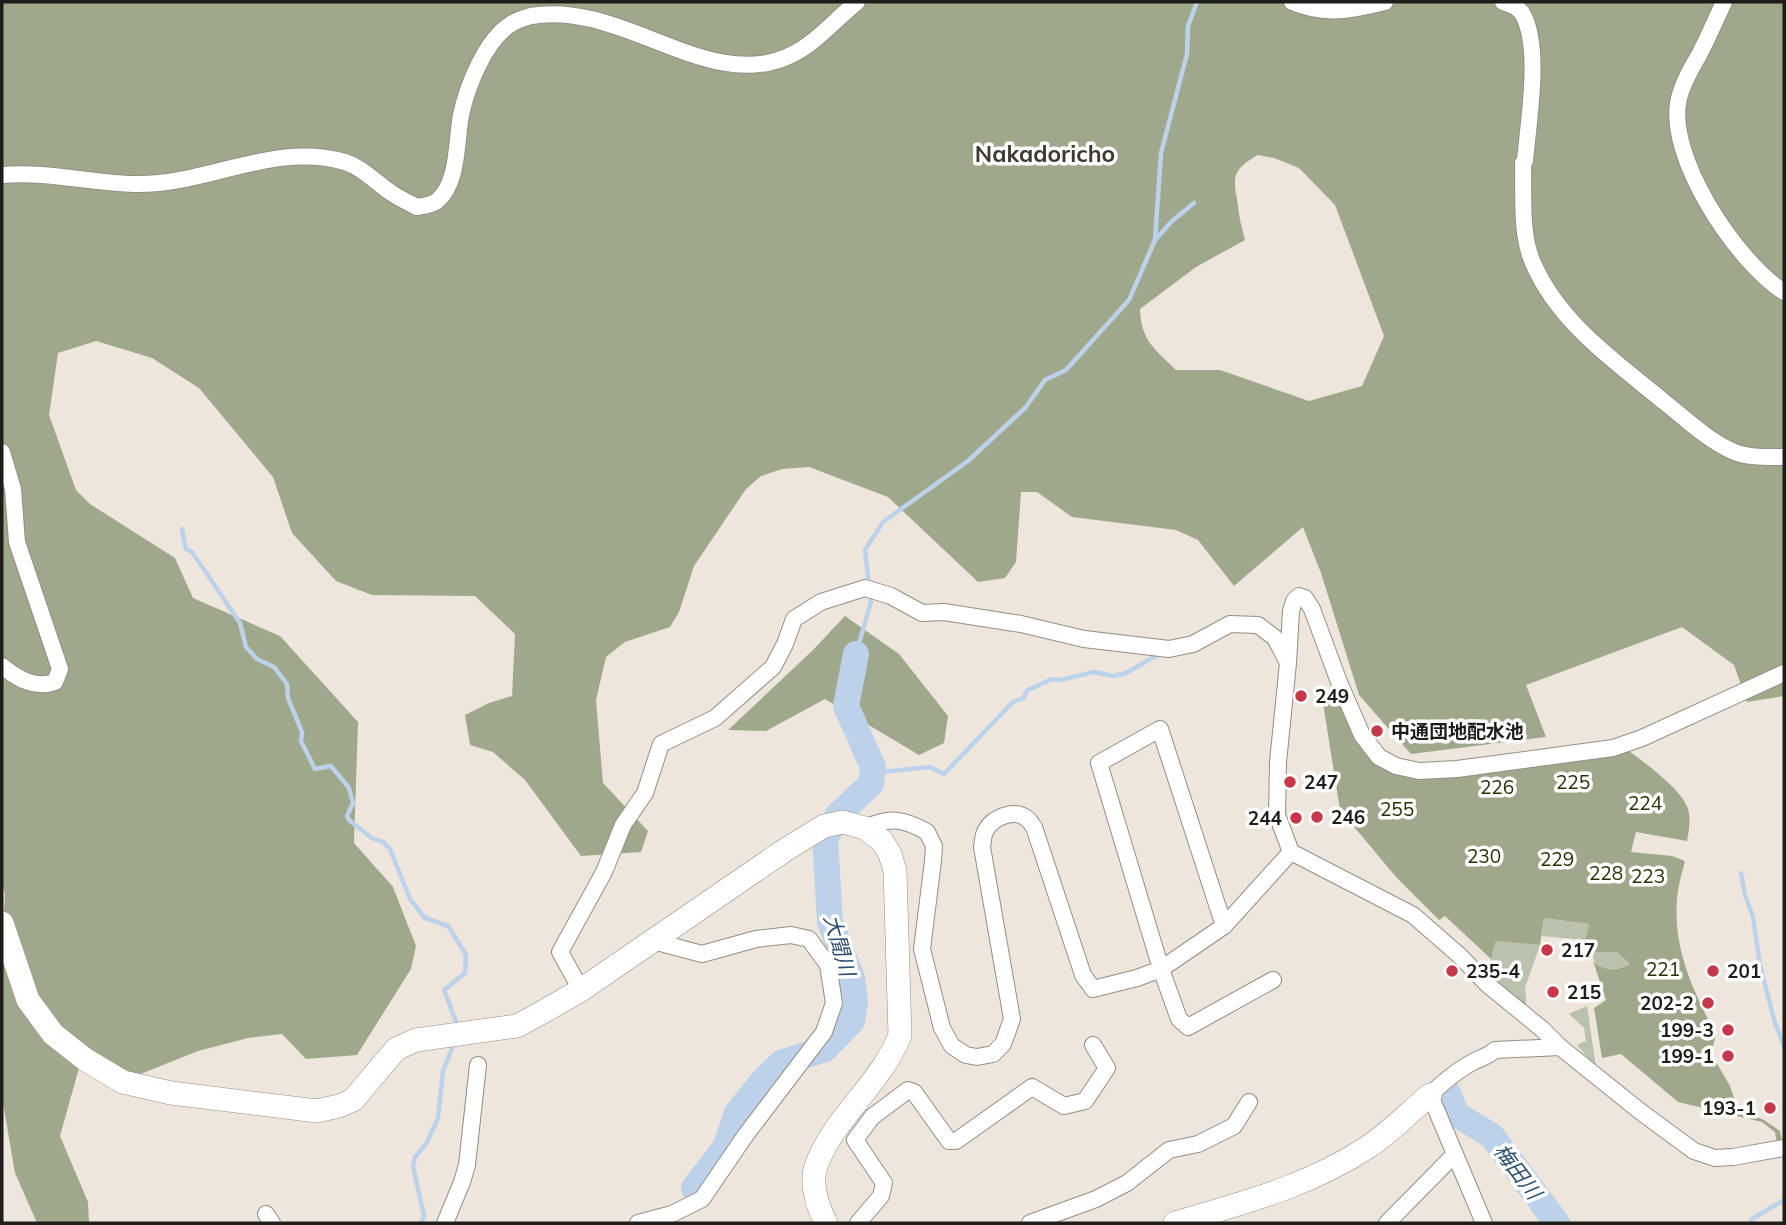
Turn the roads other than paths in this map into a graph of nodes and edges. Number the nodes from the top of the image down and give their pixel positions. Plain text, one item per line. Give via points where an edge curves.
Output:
1 (857, 2) edge
2 (1292, 2) edge
3 (1385, 2) edge
4 (1503, 2) edge
5 (1724, 2) edge
6 (2, 175) edge
7 (1784, 292) edge
8 (2, 452) edge
9 (1784, 457) edge
10 (1288, 663) junction
11 (2, 666) edge
12 (1784, 673) edge
13 (844, 825) junction
14 (1291, 852) junction
15 (2, 923) edge
16 (1224, 926) junction
17 (653, 941) junction
18 (1161, 969) junction
19 (1272, 979) dead end
20 (581, 990) junction
21 (1531, 1037) junction
22 (1093, 1045) dead end
23 (1556, 1056) junction
24 (478, 1065) dead end
25 (1430, 1095) junction
26 (1249, 1102) dead end
27 (1784, 1148) edge
28 (1454, 1155) junction
29 (672, 1219) edge
30 (445, 1223) edge
31 (638, 1223) edge
32 (826, 1223) edge
33 (858, 1223) edge
34 (1030, 1223) edge
35 (1175, 1223) edge
36 (1387, 1223) edge
37 (1484, 1223) edge

1 - 6 street via 790,55 757,64 724,62 589,11 545,11 512,23 482,57 462,113 447,190 435,203 417,207 345,162 307,156 176,182 134,184 53,174
2 - 3 street via 1328,12
4 - 9 street via 1521,13 1529,38 1534,85 1523,163 1524,227 1532,262 1548,290 1594,345 1704,434 1734,452
5 - 7 street via 1678,99 1677,126 1695,181 1736,247
8 - 11 street via 13,489 17,542 60,669 55,682 42,686 17,678
10 - 12 street via 1291,611 1299,596 1306,598 1312,609 1362,735 1378,757 1419,771 1613,748
10 - 14 street via 1277,815
10 - 20 street via 1275,638 1258,625 1230,624 1193,644 1169,649 1084,639 944,612 922,613 865,588 821,602 794,619 773,667 715,718 661,744 645,793 623,825 604,872 560,952
13 - 17 street via 785,850
13 - 18 street via 901,821 927,832 934,846 922,949 942,1028 952,1046 966,1055 993,1054 1003,1044 1012,1019 982,847 985,831 1000,817 1026,817 1034,827 1083,975 1093,989
13 - 32 street via 882,841 895,871 900,1035 891,1057 836,1131 815,1168 816,1196
14 - 16 street
14 - 21 street via 1413,915 1460,956 1486,987 1525,1012
15 - 20 street via 28,1000 54,1034 122,1082 171,1094 317,1111 353,1100 396,1049 416,1040 517,1026
16 - 18 street
16 - 18 street via 1160,729 1099,763
17 - 20 street
17 - 29 street via 702,954 756,939 791,935 809,939 828,965 834,1003 824,1031 702,1199
18 - 19 street via 1179,1019 1188,1027
21 - 23 street
21 - 23 street
21 - 25 street via 1474,1061
22 - 33 street via 1107,1068 1085,1101 1064,1106 1032,1087 956,1141 949,1141 914,1091 908,1090 872,1117 855,1140 884,1183 881,1196
23 - 27 street via 1597,1073 1702,1158
24 - 30 street via 467,1165
25 - 28 street
25 - 35 street via 1369,1146 1325,1172 1284,1191
26 - 34 street via 1234,1126 1198,1144 1169,1150 1127,1183 1096,1199
28 - 36 street
28 - 37 street
29 - 31 street

